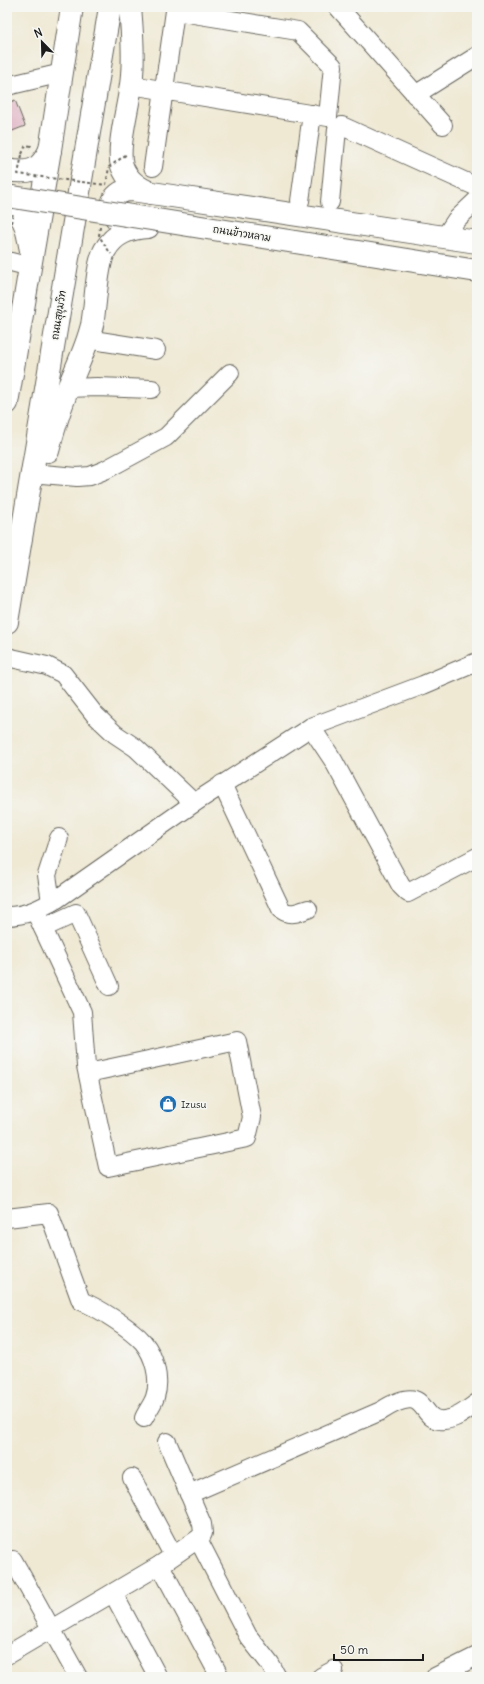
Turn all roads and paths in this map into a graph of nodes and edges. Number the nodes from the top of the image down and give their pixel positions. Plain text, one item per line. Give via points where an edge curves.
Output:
1 (72, 7) edge
2 (110, 7) edge
3 (130, 7) edge
4 (338, 7) edge
5 (477, 56) edge
6 (62, 73) junction
7 (131, 85) junction
8 (7, 86) edge
9 (165, 90) junction
10 (415, 94) junction
11 (312, 114) junction
12 (443, 125) dead end
13 (40, 151) junction
14 (127, 154) dead end
15 (14, 163) edge
16 (153, 167) dead end
17 (7, 177) edge
18 (7, 182) edge
19 (477, 187) edge
20 (154, 194) junction
21 (7, 196) edge
22 (477, 200) edge
23 (300, 201) dead end
24 (330, 202) dead end
25 (7, 209) edge
26 (149, 227) junction
27 (444, 238) junction
28 (477, 242) edge
29 (477, 256) edge
30 (7, 260) edge
31 (32, 263) junction
32 (477, 271) edge
33 (477, 280) edge
34 (87, 340) junction
35 (156, 350) dead end
36 (230, 373) dead end
37 (68, 388) junction
38 (152, 389) dead end
39 (7, 403) edge
40 (42, 474) junction
41 (11, 598) junction
42 (7, 622) edge
43 (7, 657) edge
44 (477, 662) edge
45 (311, 727) junction
46 (222, 784) junction
47 (194, 803) junction
48 (59, 838) dead end
49 (477, 857) edge
50 (51, 902) junction
51 (308, 909) dead end
52 (35, 911) junction
53 (7, 916) edge
54 (43, 928) junction
55 (109, 986) dead end
56 (88, 1073) junction
57 (7, 1218) edge
58 (477, 1403) edge
59 (144, 1418) dead end
60 (167, 1442) dead end
61 (132, 1478) dead end
62 (189, 1494) junction
63 (198, 1539) junction
64 (13, 1560) dead end
65 (167, 1560) junction
66 (113, 1593) junction
67 (51, 1628) junction
68 (7, 1655) edge
69 (477, 1656) edge
70 (78, 1677) edge
71 (158, 1677) edge
72 (220, 1677) edge
73 (277, 1677) edge
74 (435, 1677) edge

1 - 6 main road
2 - 41 main road, ถนนสุขุมวิท
3 - 7 main road
4 - 10 street
5 - 10 street
6 - 8 street
6 - 13 main road
7 - 9 street
7 - 20 main road via 120,153 122,167 140,189
9 - 11 street
9 - 11 street via 175,11 298,31 333,66 328,117
9 - 16 street
10 - 12 street
11 - 23 street
13 - 15 path via 26,145
13 - 15 main road via 43,164 37,168 27,172
13 - 31 main road
14 - 15 path, bridge via 109,167 106,185 18,174
17 - 21 main road
18 - 29 main road, ถนนข้าวหลาม
19 - 24 street via 342,126 337,129
20 - 26 main road via 127,190 117,195 112,205 114,215 121,222
20 - 27 main road
21 - 32 main road, ถนนข้าวหลาม, bridge
22 - 27 street via 456,220
25 - 31 main road via 20,215 25,224
26 - 33 main road
26 - 34 main road via 123,232 112,240 104,251 92,325
27 - 28 main road
30 - 31 street
31 - 39 main road
34 - 35 street
34 - 37 main road
36 - 40 street via 166,437 105,470 90,476 77,477
37 - 38 street
37 - 40 main road
40 - 41 main road
41 - 42 main road, ถนนสุขุมวิท
43 - 47 street via 47,666 63,674 95,715 115,734 136,748
44 - 45 street
45 - 46 street
45 - 49 street via 333,760 401,886 408,893
46 - 47 street
46 - 51 street via 281,909 291,914
47 - 50 street
48 - 50 street via 47,875
50 - 52 street
52 - 53 street
52 - 54 street
54 - 55 street via 76,913
54 - 56 street via 82,1012
56 - 56 street via 108,1167 247,1138 252,1117 237,1040
57 - 59 street via 49,1214 81,1302 94,1306 142,1341 153,1360 158,1378 156,1396
58 - 62 street via 467,1411 444,1420 431,1416 412,1398 404,1399
60 - 62 street
61 - 65 street
62 - 63 street via 202,1524 203,1533
63 - 65 street
63 - 73 street via 248,1636
64 - 67 street
65 - 66 street
65 - 72 street
66 - 67 street
66 - 71 street
67 - 68 street
67 - 70 street
69 - 74 street

